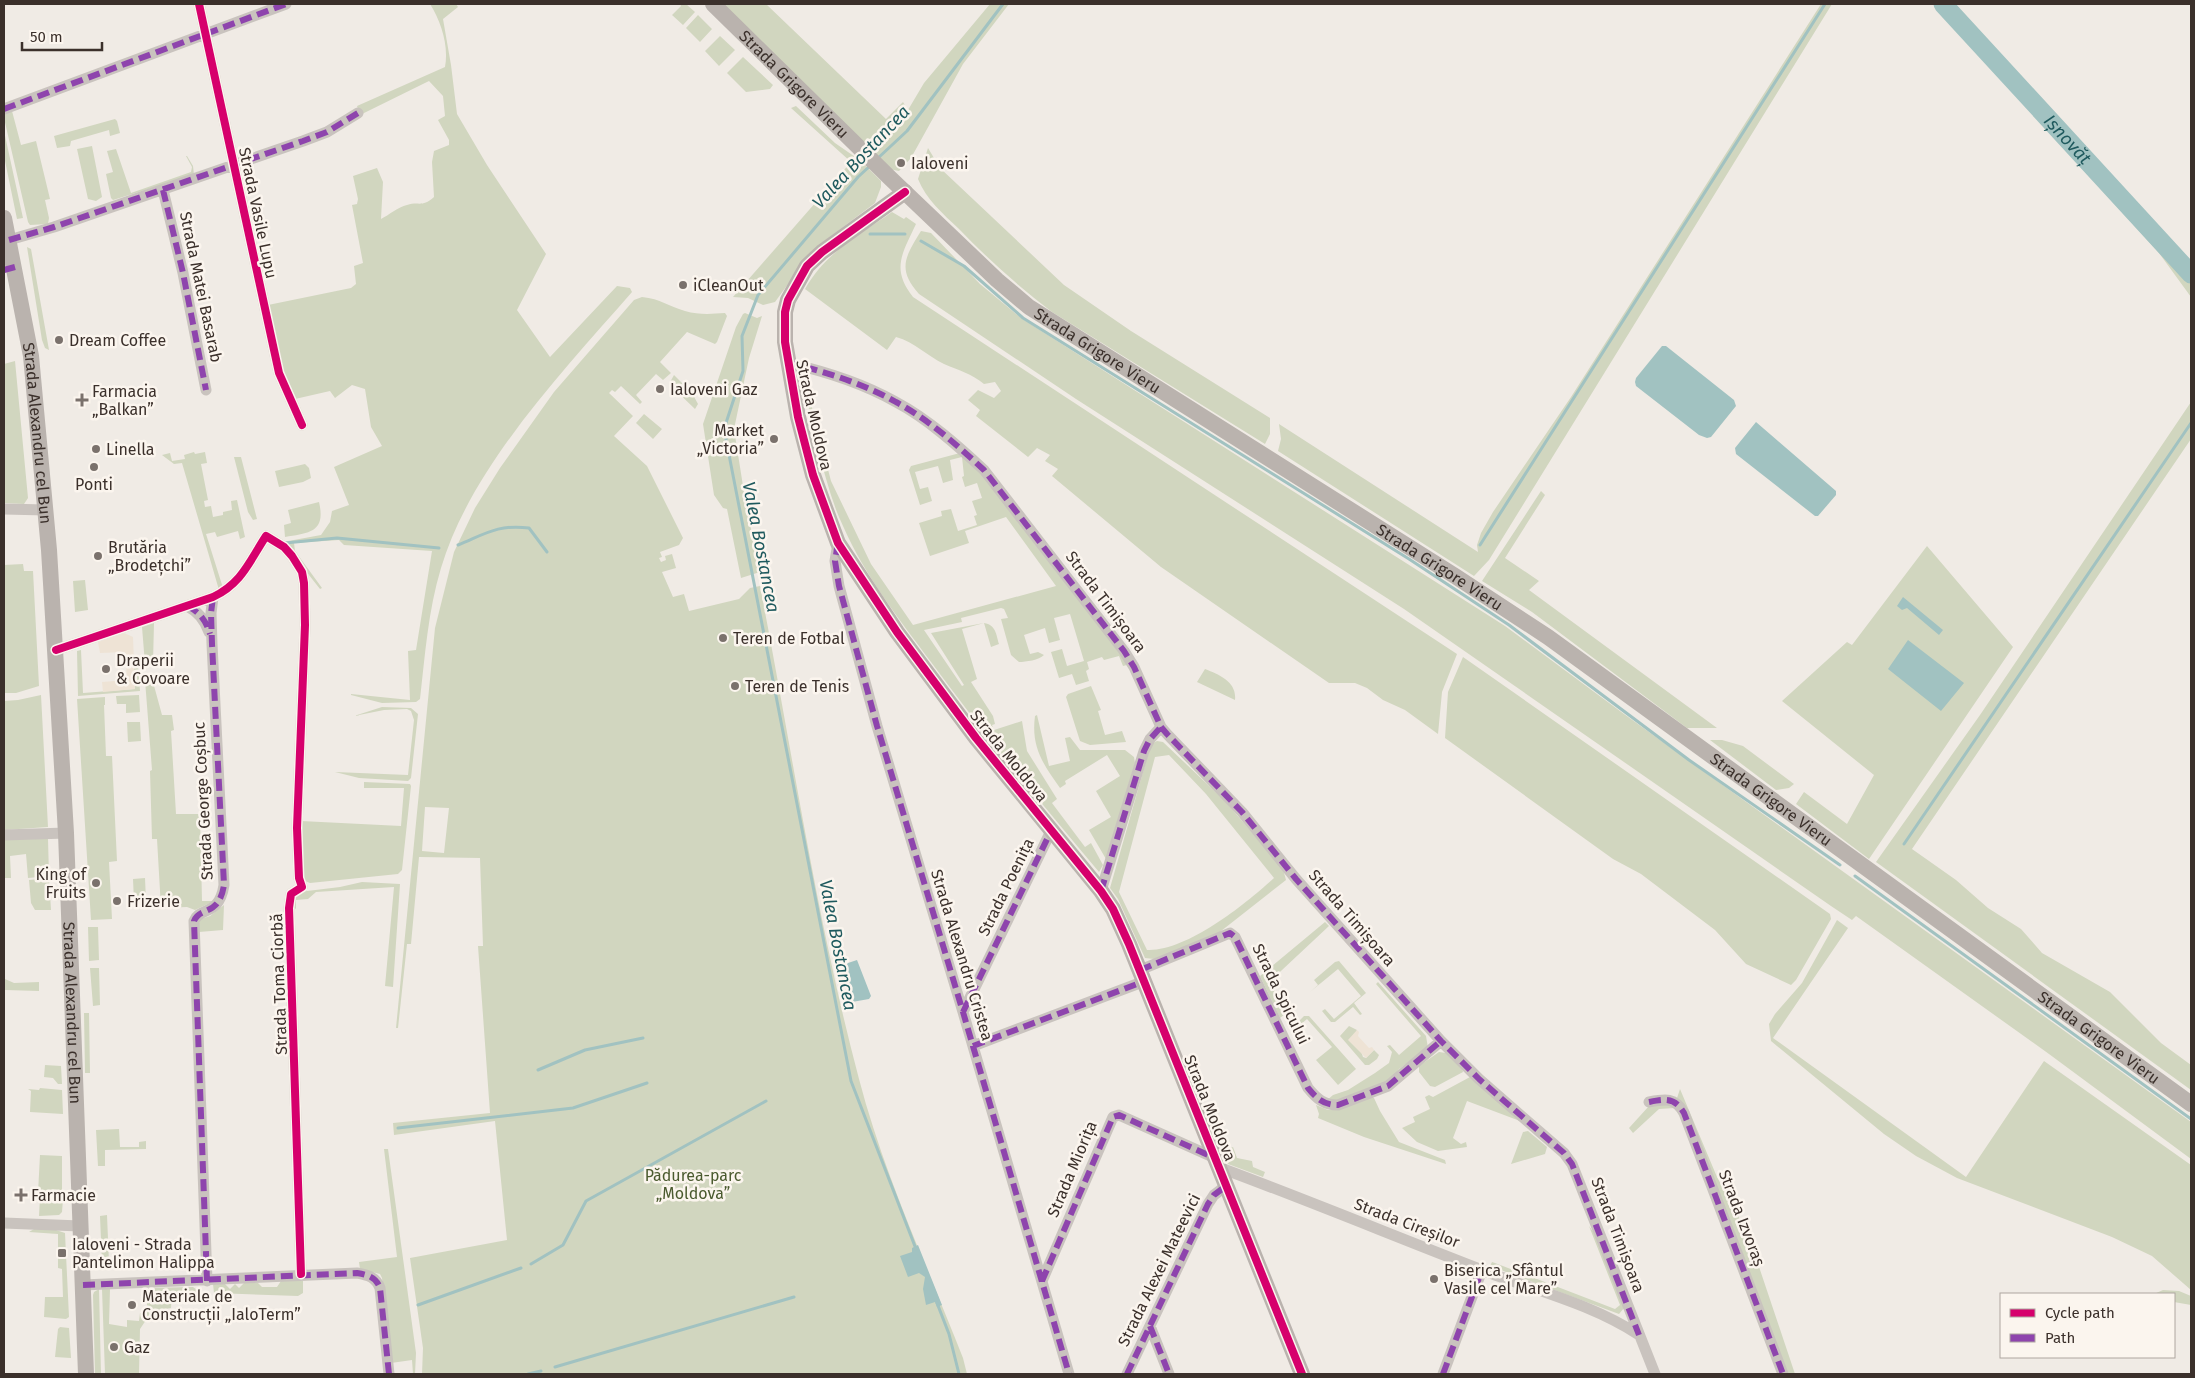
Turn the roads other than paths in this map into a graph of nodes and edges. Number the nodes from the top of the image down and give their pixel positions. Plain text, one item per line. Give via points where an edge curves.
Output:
1 (199, 4) edge
2 (286, 4) edge
3 (713, 4) edge
4 (204, 34) junction
5 (4, 109) edge
6 (358, 113) dead end
7 (234, 164) junction
8 (163, 190) junction
9 (905, 192) junction
10 (4, 218) edge
11 (9, 240) junction
12 (9, 268) edge
13 (788, 363) junction
14 (206, 390) dead end
15 (302, 425) dead end
16 (4, 509) edge
17 (46, 510) junction
18 (838, 543) junction
19 (213, 597) junction
20 (187, 606) junction
21 (212, 644) junction
22 (56, 650) junction
23 (1161, 727) junction
24 (1051, 831) junction
25 (66, 833) junction
26 (4, 835) edge
27 (1101, 891) junction
28 (1143, 975) junction
29 (963, 1012) junction
30 (1441, 1041) junction
31 (973, 1046) junction
32 (1648, 1102) dead end
33 (2191, 1104) edge
34 (1216, 1162) junction
35 (1226, 1186) junction
36 (4, 1223) edge
37 (80, 1226) junction
38 (1482, 1270) junction
39 (301, 1274) junction
40 (207, 1281) junction
41 (1042, 1281) junction
42 (83, 1285) junction
43 (1150, 1326) junction
44 (1639, 1335) junction
45 (86, 1374) edge
46 (389, 1374) edge
47 (1068, 1374) edge
48 (1127, 1374) edge
49 (1169, 1374) edge
50 (1302, 1374) edge
51 (1442, 1374) edge
52 (1655, 1374) edge
53 (1783, 1374) edge

1 - 4 street, Strada Vasile Lupu
2 - 4 street
3 - 9 main road, Strada Grigore Vieru
4 - 5 street
4 - 7 street, Strada Vasile Lupu
6 - 7 street via 327,132
7 - 8 street
7 - 15 street, Strada Vasile Lupu via 279,373
8 - 11 street
8 - 14 street, Strada Matei Basarab
9 - 13 main road, Strada Moldova via 807,266 795,285 785,312
9 - 33 main road, Strada Grigore Vieru via 1029,307 1548,637
10 - 11 main road, Strada Alexandru cel Bun
11 - 12 main road, Strada Alexandru cel Bun
12 - 17 main road, Strada Alexandru cel Bun via 31,356
13 - 18 main road, Strada Moldova via 813,475
13 - 23 street, Strada Timișoara via 855,384 899,403 954,443 984,470 1124,651
16 - 17 street
17 - 22 main road, Strada Alexandru cel Bun
18 - 24 main road, Strada Moldova via 897,632
18 - 29 street, Strada Alexandru Cristea via 835,561 840,586 877,726
19 - 20 street
19 - 21 street, Strada George Coșbuc
19 - 39 street, Strada Toma Ciorbă via 237,582 266,536 284,547 302,572 305,626 297,828 302,887 291,894 289,908
20 - 21 street via 203,618
20 - 22 street
21 - 40 street, Strada George Coșbuc via 224,885 220,902 194,921
22 - 25 main road, Strada Alexandru cel Bun
23 - 27 street via 1144,752
23 - 30 street, Strada Timișoara via 1242,812 1296,879
24 - 27 main road, Strada Moldova
24 - 29 street, Strada Poenița
25 - 26 street
25 - 37 main road, Strada Alexandru cel Bun
27 - 28 main road, Strada Moldova via 1122,927
28 - 30 street, Strada Spicului via 1230,933 1235,937 1308,1088 1323,1103 1338,1105 1388,1086
28 - 31 street
28 - 34 main road, Strada Moldova
29 - 31 street, Strada Alexandru Cristea
30 - 44 street, Strada Timișoara via 1479,1079 1564,1153 1572,1164
31 - 41 street, Strada Alexandru Cristea
32 - 53 street, Strada Izvoraș via 1670,1099 1684,1113
34 - 35 main road, Strada Moldova
34 - 38 street, Strada Cireșilor
34 - 41 street, Strada Miorița via 1119,1115 1112,1117
35 - 43 street, Strada Alexei Mateevici via 1208,1204
35 - 50 main road, Strada Moldova
36 - 37 street
37 - 42 main road, Strada Alexandru cel Bun
38 - 44 street, Strada Cireșilor via 1596,1312
38 - 51 street
39 - 40 street
39 - 46 street via 357,1273 377,1280
40 - 42 street
41 - 47 street, Strada Alexandru Cristea
42 - 45 main road, Strada Alexandru cel Bun
43 - 48 street, Strada Alexei Mateevici
43 - 49 street
44 - 52 street, Strada Timișoara

